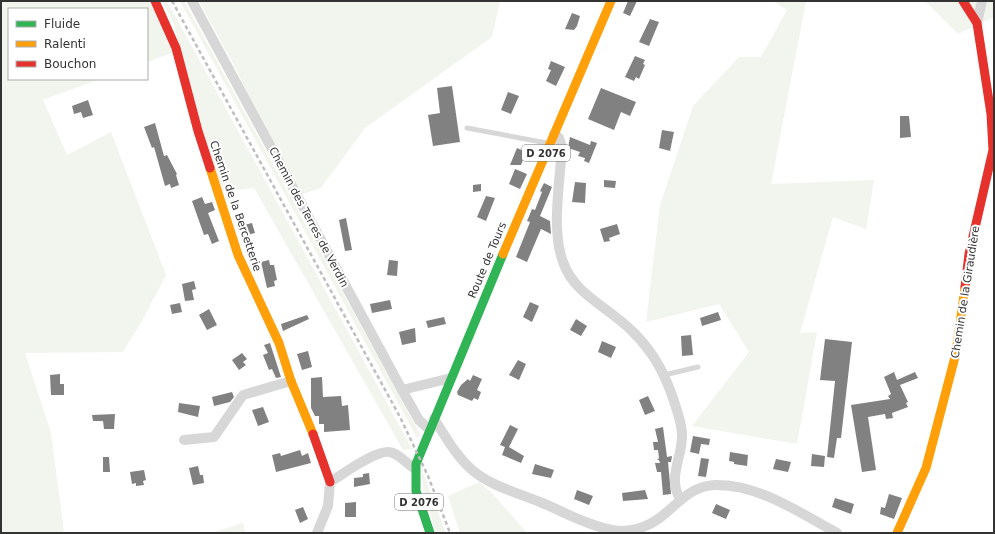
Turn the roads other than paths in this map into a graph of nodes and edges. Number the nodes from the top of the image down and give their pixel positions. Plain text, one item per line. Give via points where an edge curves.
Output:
1 (155, 1) edge
2 (192, 1) edge
3 (611, 1) edge
4 (963, 1) edge
5 (982, 1) edge
6 (977, 23) junction
7 (467, 128) dead end
8 (552, 138) junction
9 (698, 367) dead end
10 (664, 375) junction
11 (451, 378) junction
12 (291, 381) junction
13 (402, 390) junction
14 (434, 419) junction
15 (430, 430) junction
16 (184, 440) dead end
17 (415, 469) junction
18 (330, 482) junction
19 (680, 499) junction
20 (317, 533) edge
21 (430, 533) edge
22 (837, 533) edge
23 (896, 533) edge

1 - 12 street, Chemin de la Bercetterie via 177,54 198,131 238,255 276,338
2 - 13 street, Chemin des Terres de Verdin
3 - 8 street, Route de Tours / D 2076
4 - 6 street, Chemin de la Giraudière
5 - 6 street
6 - 23 street, Chemin de la Giraudière via 993,150 969,254 956,353 926,468
7 - 8 lane
8 - 10 street via 559,138 562,147 558,242 563,262 572,279 582,290 642,342
8 - 11 street, Route de Tours / D 2076
9 - 10 lane
10 - 19 street via 682,434 675,469 677,494
11 - 13 street
11 - 14 street, Route de Tours / D 2076
12 - 16 street via 243,395 214,437
12 - 18 street, Chemin de la Bercetterie
13 - 15 street, Chemin des Terres de Verdin via 419,420
14 - 15 street, Route de Tours / D 2076
14 - 19 street via 459,455 477,473 598,526 626,531 644,527
15 - 17 street, Route de Tours / D 2076
17 - 18 street via 392,452 385,452
17 - 21 street, Route de Tours / D 2076 via 416,493
18 - 20 street via 328,506
19 - 22 street via 704,486 737,488 779,502

